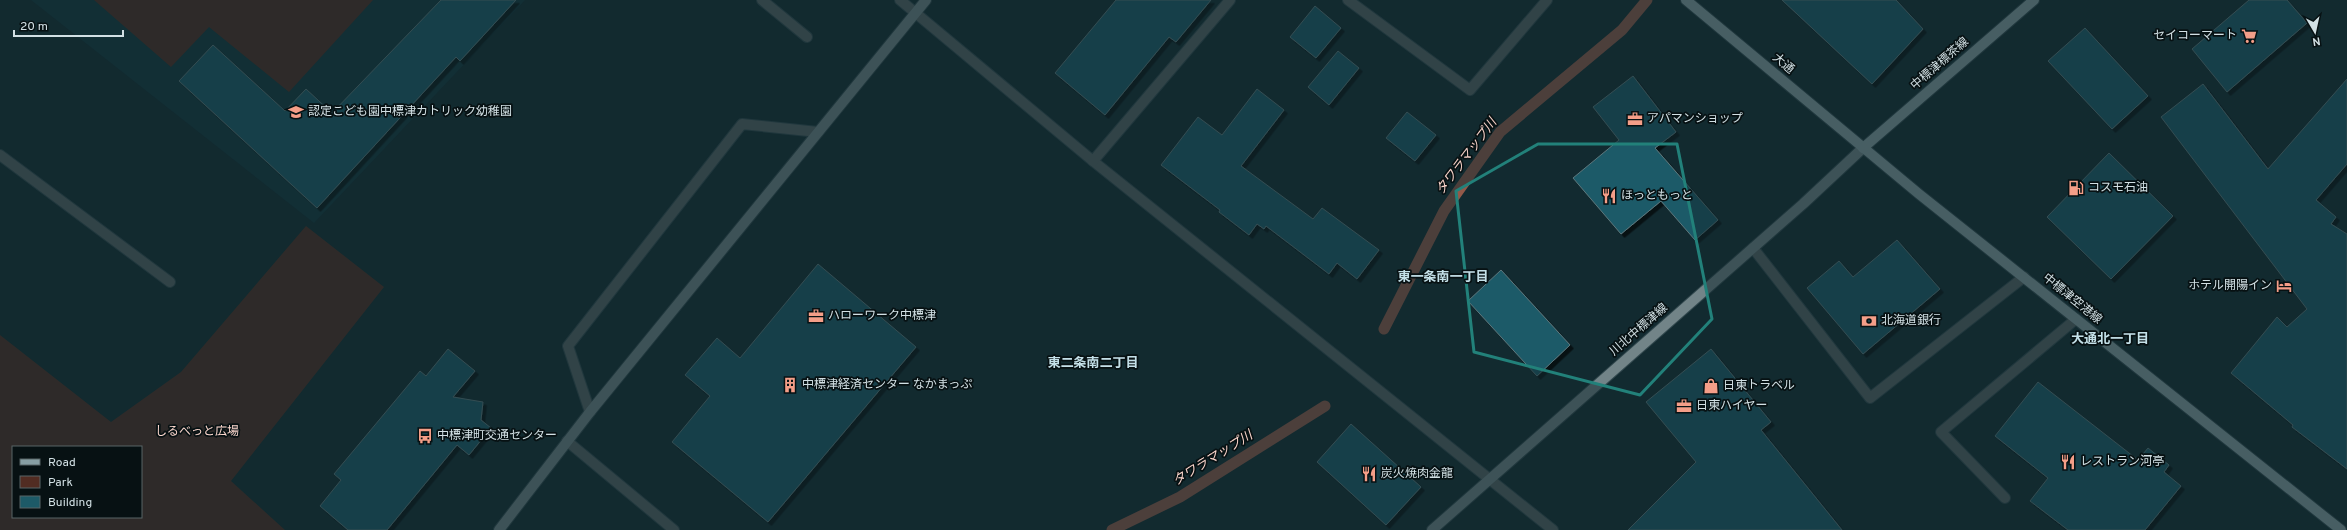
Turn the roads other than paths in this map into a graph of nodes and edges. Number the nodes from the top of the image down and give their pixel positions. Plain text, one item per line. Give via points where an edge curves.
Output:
1 (762, 0) edge
2 (900, 0) edge
3 (926, 0) edge
4 (1230, 0) edge
5 (1348, 0) edge
6 (1547, 0) edge
7 (2034, 0) edge
8 (1688, 2) edge
9 (915, 12) junction
10 (807, 37) dead end
11 (818, 132) junction
12 (1863, 148) junction
13 (0, 155) edge
14 (1093, 161) junction
15 (1753, 248) junction
16 (2024, 277) junction
17 (170, 282) dead end
18 (2076, 319) junction
19 (590, 412) junction
20 (567, 441) junction
21 (1491, 479) junction
22 (2005, 498) dead end
23 (2347, 527) edge
24 (499, 530) edge
25 (674, 530) edge
26 (1432, 530) edge
27 (1553, 530) edge
28 (2341, 530) edge
29 (2345, 530) edge

1 - 10 street
2 - 9 street
3 - 9 street
4 - 14 street
5 - 6 street via 1470,90
7 - 12 main road, 中標津標茶線
8 - 12 main road, 大通
9 - 11 street
9 - 14 street
11 - 19 street
11 - 19 street via 742,124 568,346
12 - 15 street, 川北中標津線
12 - 16 main road, 中標津空港線
13 - 17 street
14 - 21 street
15 - 16 street via 1870,398
15 - 21 street, 川北中標津線
16 - 18 main road, 中標津空港線
18 - 22 street via 1941,432
18 - 28 main road, 中標津空港線
19 - 20 street
20 - 24 street
20 - 25 street
21 - 26 street, 川北中標津線
21 - 27 street
23 - 29 street

